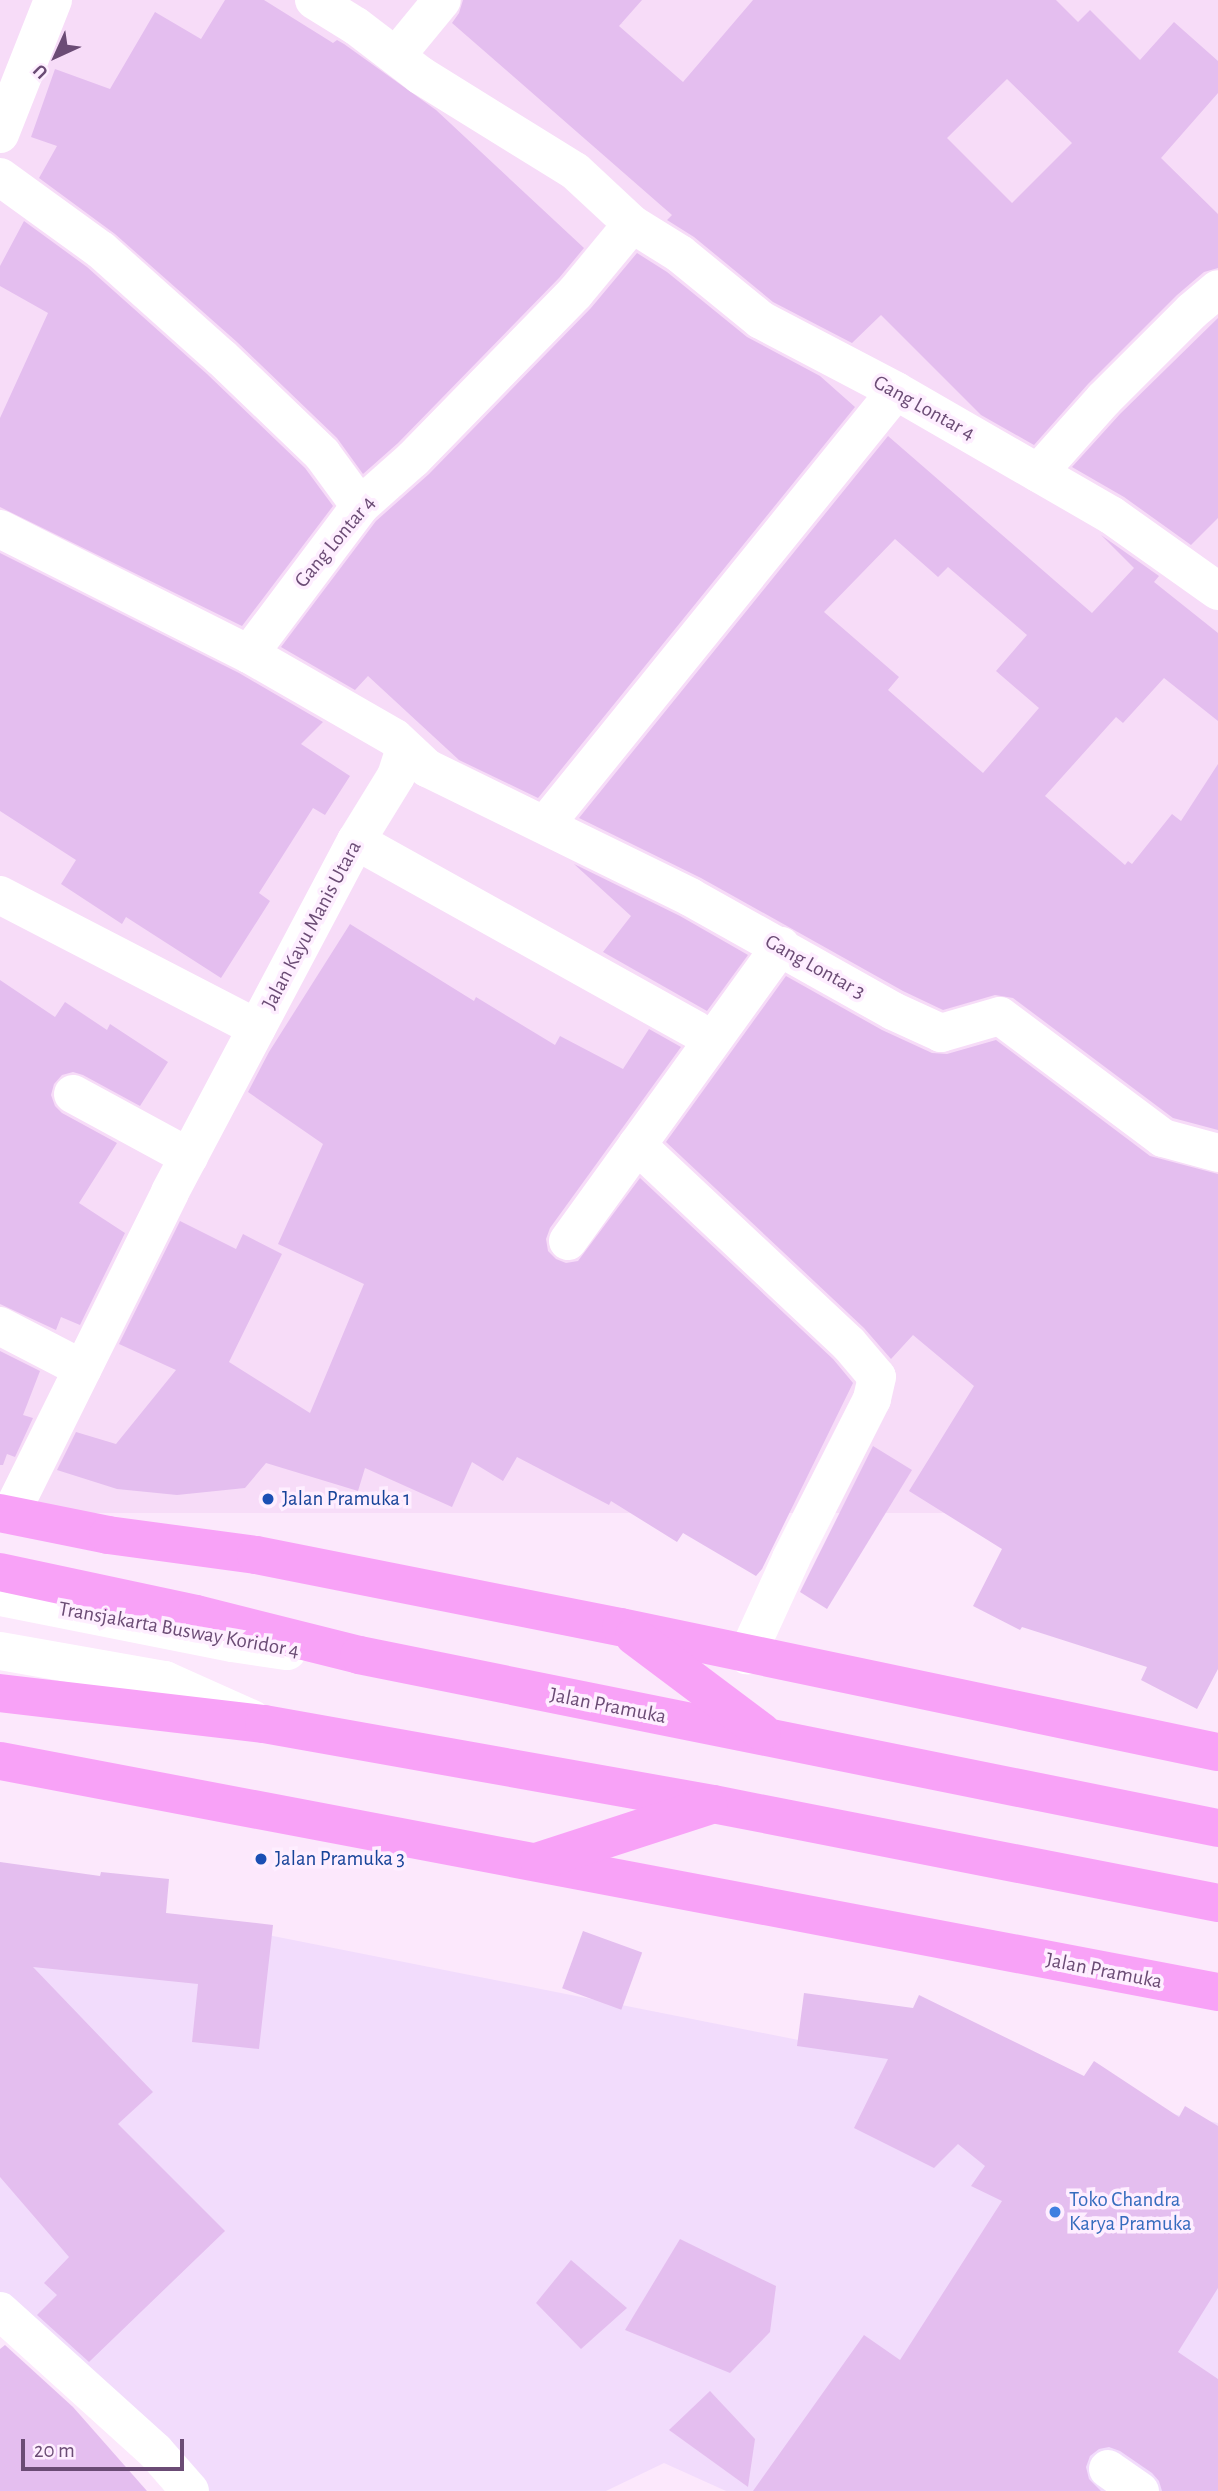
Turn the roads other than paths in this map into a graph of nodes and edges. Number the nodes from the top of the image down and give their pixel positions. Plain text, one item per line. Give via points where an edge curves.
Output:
1 (53, 0) edge
2 (314, 0) edge
3 (442, 0) edge
4 (396, 56) junction
5 (0, 134) edge
6 (0, 177) edge
7 (632, 224) junction
8 (1218, 289) edge
9 (896, 391) junction
10 (1038, 473) junction
11 (360, 506) junction
12 (0, 529) edge
13 (1218, 591) edge
14 (249, 654) junction
15 (405, 749) junction
16 (545, 825) junction
17 (356, 841) junction
18 (0, 895) edge
19 (782, 946) junction
20 (257, 1028) junction
21 (696, 1030) dead end
22 (73, 1094) dead end
23 (637, 1145) junction
24 (1218, 1153) edge
25 (189, 1157) junction
26 (568, 1241) dead end
27 (0, 1326) edge
28 (83, 1369) junction
29 (5, 1514) edge
30 (0, 1572) edge
31 (0, 1597) edge
32 (621, 1627) junction
33 (0, 1651) edge
34 (747, 1655) junction
35 (359, 1656) junction
36 (0, 1693) edge
37 (264, 1724) junction
38 (772, 1739) junction
39 (1218, 1752) edge
40 (0, 1761) edge
41 (713, 1804) junction
42 (1218, 1828) edge
43 (534, 1863) junction
44 (1218, 1903) edge
45 (1218, 1992) edge
46 (0, 2311) edge
47 (1108, 2469) dead end
48 (190, 2491) edge
49 (1140, 2491) edge

1 - 5 street
2 - 4 street, Gang Lontar 4
3 - 4 street
4 - 7 street, Gang Lontar 4 via 575,171
6 - 11 street via 101,250 222,358 322,454
7 - 9 street, Gang Lontar 4 via 680,254 761,320
7 - 11 street, Gang Lontar 4 via 566,303 413,459
8 - 10 street via 1104,399
9 - 10 street, Gang Lontar 4
9 - 16 street
10 - 13 street, Gang Lontar 4 via 1111,516
11 - 14 street, Gang Lontar 4
12 - 14 street
14 - 15 street via 395,738
15 - 16 street, Gang Lontar 3 via 427,768
15 - 17 street, Jalan Kayu Manis Utara via 396,776
16 - 19 street, Gang Lontar 3
17 - 20 street, Jalan Kayu Manis Utara
17 - 21 street
18 - 20 street
19 - 23 street
19 - 24 street, Gang Lontar 3 via 893,1011 941,1033 1000,1016 1163,1138
20 - 25 street, Jalan Kayu Manis Utara
22 - 25 street
23 - 26 street
23 - 34 street via 849,1344 877,1377 872,1399
25 - 28 street, Jalan Kayu Manis Utara
27 - 28 street
28 - 29 street, Jalan Kayu Manis Utara
29 - 32 main road via 108,1535 256,1555
30 - 35 main road, Jalan Pramuka via 196,1614
31 - 35 street, Transjakarta Busway Koridor 4 via 232,1643
32 - 34 main road
32 - 38 main road
33 - 37 street via 165,1680
34 - 39 main road
35 - 38 main road, Jalan Pramuka
36 - 37 main road
37 - 41 main road
38 - 42 main road, Jalan Pramuka
40 - 43 main road, Jalan Pramuka
41 - 43 main road
41 - 44 main road
43 - 45 main road, Jalan Pramuka
46 - 48 street via 155,2451
47 - 49 street

